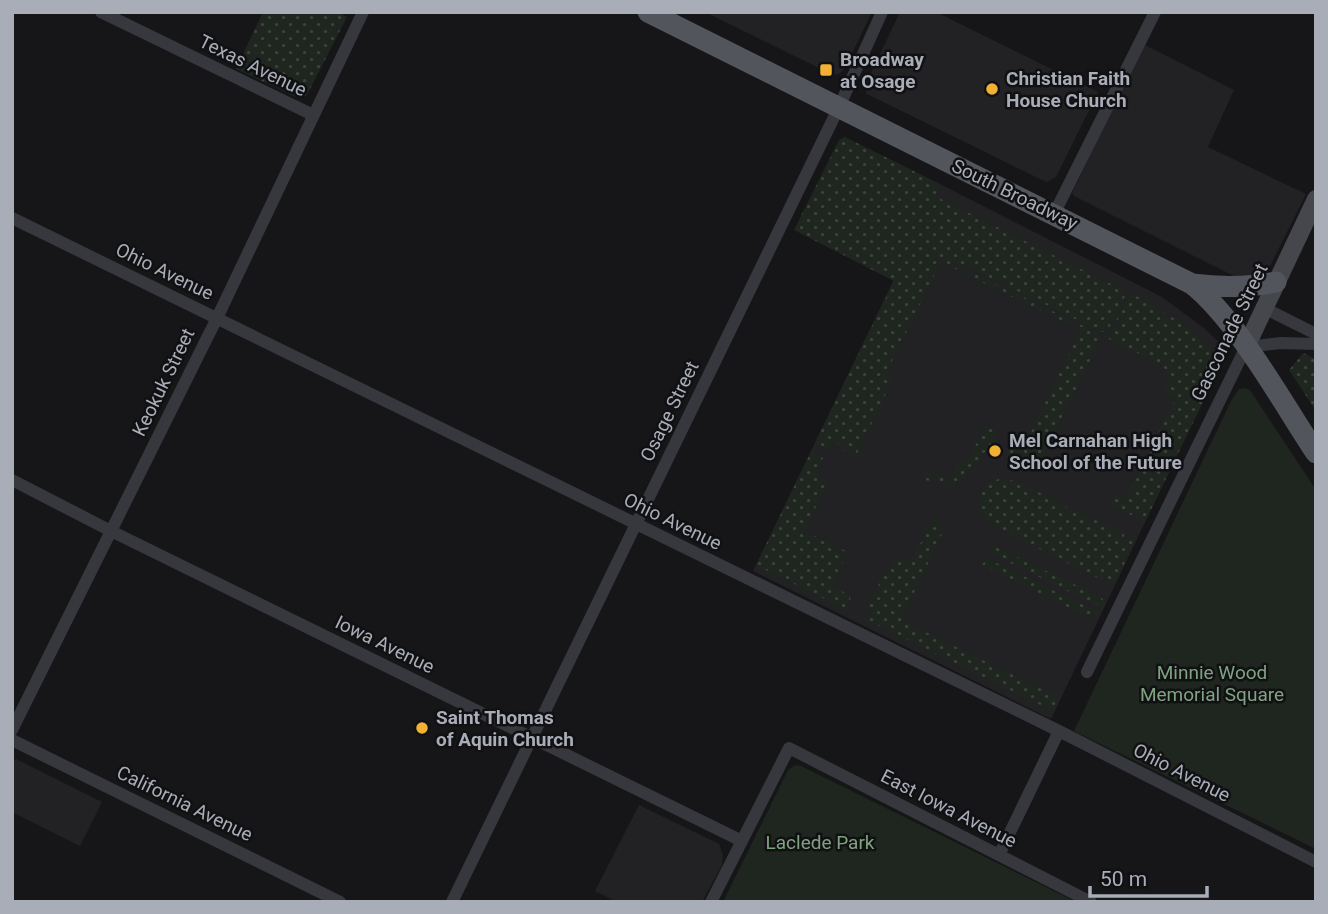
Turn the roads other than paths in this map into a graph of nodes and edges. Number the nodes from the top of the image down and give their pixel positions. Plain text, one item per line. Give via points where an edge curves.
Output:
1 (101, 12) edge
2 (363, 12) edge
3 (648, 12) edge
4 (882, 12) edge
5 (1155, 12) edge
6 (839, 107) junction
7 (313, 116) junction
8 (1316, 199) edge
9 (1055, 214) junction
10 (12, 218) edge
11 (1276, 282) junction
12 (1192, 284) junction
13 (1264, 308) junction
14 (217, 318) junction
15 (1316, 334) edge
16 (1316, 344) edge
17 (1246, 347) junction
18 (1316, 453) edge
19 (12, 480) edge
20 (636, 524) junction
21 (110, 531) junction
22 (1087, 672) dead end
23 (12, 730) edge
24 (1059, 731) junction
25 (532, 737) junction
26 (12, 740) edge
27 (742, 841) junction
28 (999, 855) junction
29 (1316, 862) edge
30 (340, 902) edge
31 (452, 902) edge
32 (711, 902) edge
33 (1091, 902) edge

1 - 7 street, Texas Avenue
2 - 7 street, Keokuk Street
3 - 6 main road, South Broadway
4 - 6 street, Osage Street
5 - 9 street
6 - 9 main road, South Broadway
6 - 20 street, Osage Street
7 - 14 street, Keokuk Street
8 - 11 street, Gasconade Street
9 - 12 main road, South Broadway
10 - 14 street, Ohio Avenue
11 - 12 main road via 1245,288
11 - 13 street, Gasconade Street
12 - 17 main road, South Broadway
13 - 15 street
13 - 17 street, Gasconade Street
14 - 20 street, Ohio Avenue
14 - 21 street, Keokuk Street
16 - 17 street
17 - 18 main road, South Broadway
17 - 22 street, Gasconade Street
19 - 21 street, Iowa Avenue
20 - 24 street, Ohio Avenue
20 - 25 street, Osage Street
21 - 23 street, Keokuk Street
21 - 25 street, Iowa Avenue
24 - 28 street
24 - 29 street, Ohio Avenue
25 - 27 street, Iowa Avenue
25 - 31 street, Osage Street
26 - 30 street, California Avenue
27 - 28 street, East Iowa Avenue via 789,748
27 - 32 street
28 - 33 street, East Iowa Avenue

